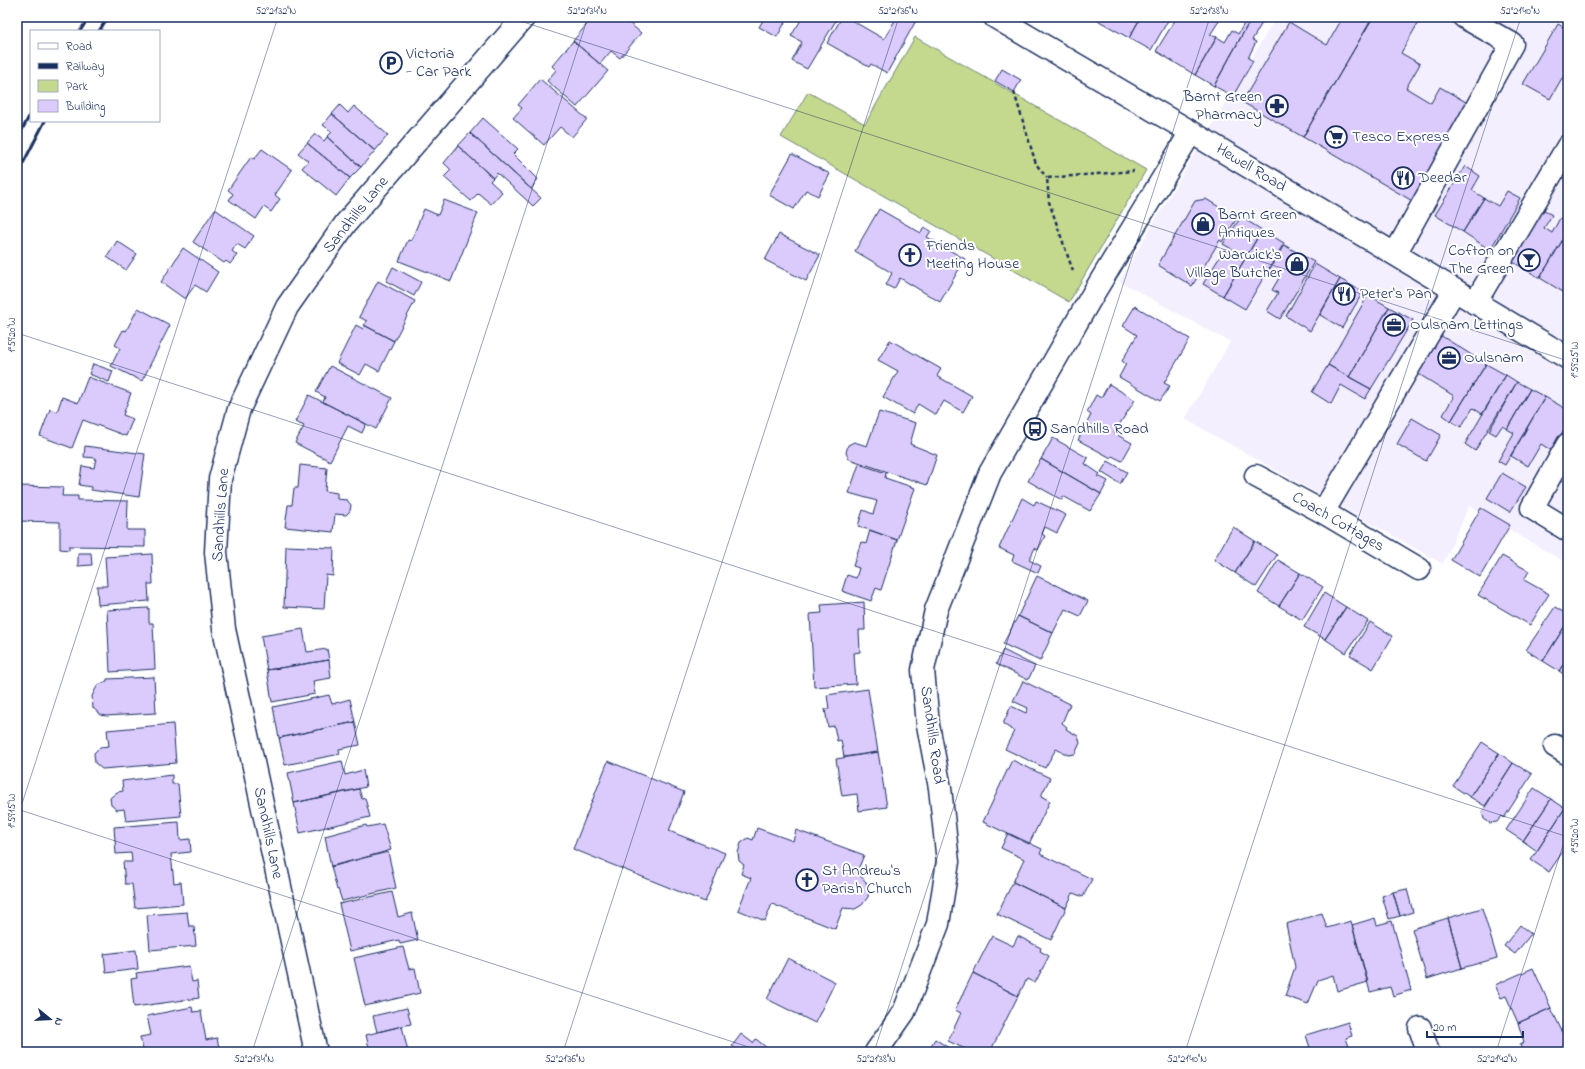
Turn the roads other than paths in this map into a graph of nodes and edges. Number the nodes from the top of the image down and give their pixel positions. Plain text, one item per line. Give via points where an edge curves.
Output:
1 (524, 17) edge
2 (995, 17) edge
3 (1464, 17) edge
4 (1191, 132) junction
5 (1568, 146) edge
6 (1395, 254) junction
7 (1454, 291) junction
8 (1475, 303) junction
9 (1568, 358) edge
10 (1568, 444) edge
11 (1256, 476) dead end
12 (1323, 512) junction
13 (1568, 530) edge
14 (1420, 569) dead end
15 (1420, 1028) dead end
16 (316, 1052) edge
17 (876, 1052) edge
18 (1428, 1052) edge

1 - 16 street, Sandhills Lane via 346,223 287,307 239,409 220,479 216,552 224,629
2 - 4 street, Hewell Road
3 - 6 street via 1512,44
4 - 6 street, Hewell Road
4 - 17 street, Sandhills Road via 1093,294 990,473 936,610 923,670 928,725 940,788 948,862 938,924 904,1012
5 - 8 street
6 - 7 street, Hewell Road
7 - 8 street, Hewell Road
7 - 12 street
8 - 9 street, Hewell Road
10 - 13 street via 1532,508
11 - 12 street, Coach Cottages
12 - 14 street, Coach Cottages
15 - 18 street

